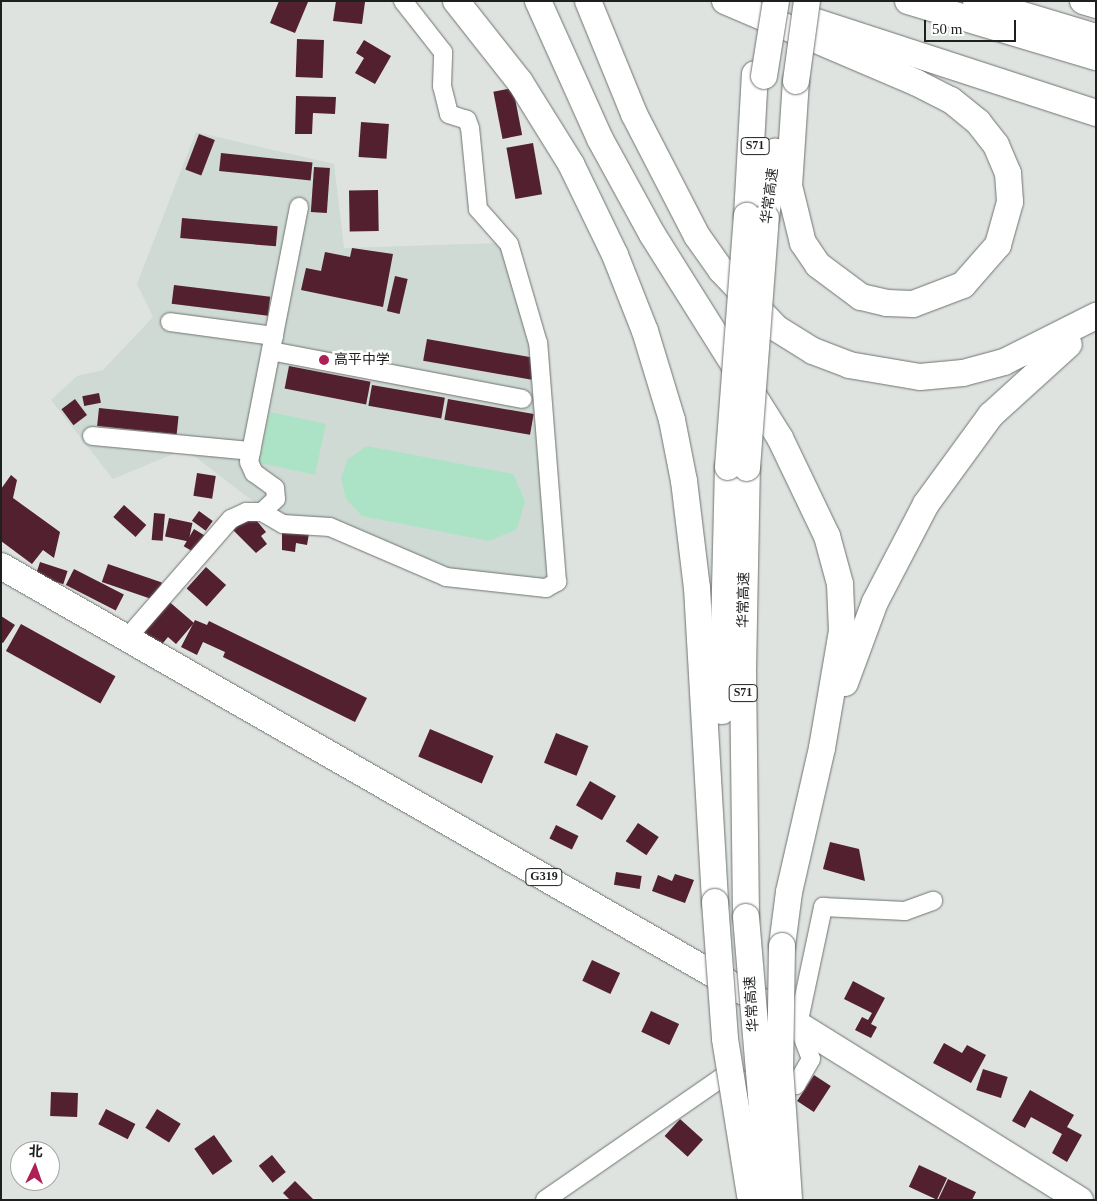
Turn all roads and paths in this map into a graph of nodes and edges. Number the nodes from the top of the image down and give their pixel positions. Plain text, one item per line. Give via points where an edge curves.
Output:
1 (403, 1) edge
2 (456, 1) edge
3 (538, 1) edge
4 (588, 1) edge
5 (724, 1) edge
6 (759, 1) edge
7 (765, 1) edge
8 (776, 1) edge
9 (798, 1) edge
10 (807, 1) edge
11 (908, 1) edge
12 (976, 1) edge
13 (1083, 1) edge
14 (1095, 3) edge
15 (1096, 37) edge
16 (1096, 57) edge
17 (775, 78) junction
18 (1096, 113) edge
19 (299, 207) dead end
20 (1096, 316) edge
21 (170, 322) dead end
22 (1096, 325) edge
23 (272, 343) junction
24 (522, 399) dead end
25 (92, 436) dead end
26 (251, 452) junction
27 (262, 512) junction
28 (1, 566) edge
29 (128, 637) junction
30 (822, 748) junction
31 (933, 901) dead end
32 (729, 909) junction
33 (798, 1025) junction
34 (756, 1198) edge
35 (545, 1200) edge
36 (789, 1200) edge
37 (1080, 1200) edge

1 - 27 street via 443,52 442,86 449,114 467,120 470,128 478,209 509,244 538,343 557,582 546,588 446,577 330,527 283,524
2 - 32 highway via 520,82 570,164 642,322 672,420 684,481 697,588
3 - 30 highway via 605,148 656,242 780,438 827,536 840,584 842,631
4 - 20 highway via 634,114 697,236 747,300 783,333 849,365 920,377 963,373 1004,362
5 - 17 highway via 917,83 951,100 978,122 996,145 1008,173 1010,202 998,245 963,285 913,304 887,303 861,297 818,265 803,243 789,186
6 - 18 highway via 883,46
7 - 17 highway
8 - 17 highway, bridge
9 - 17 highway
10 - 17 highway, bridge
11 - 16 highway
12 - 15 highway
13 - 14 highway
17 - 32 highway, 华常高速 / S71, bridge via 756,217 737,468 743,670
19 - 23 street
21 - 23 street
22 - 30 highway via 1018,386 959,455 926,504 875,602
23 - 24 street
23 - 26 street
25 - 26 street
26 - 27 street via 250,468 277,493
27 - 29 street via 246,512 231,519
28 - 29 highway, G319
29 - 33 highway, G319
30 - 36 highway, bridge via 788,892 782,946 780,1067
31 - 33 street via 904,911 823,907
32 - 34 highway, 华常高速 / S71, bridge
33 - 35 street via 811,1059 796,1085 720,1079
33 - 37 highway, G319

